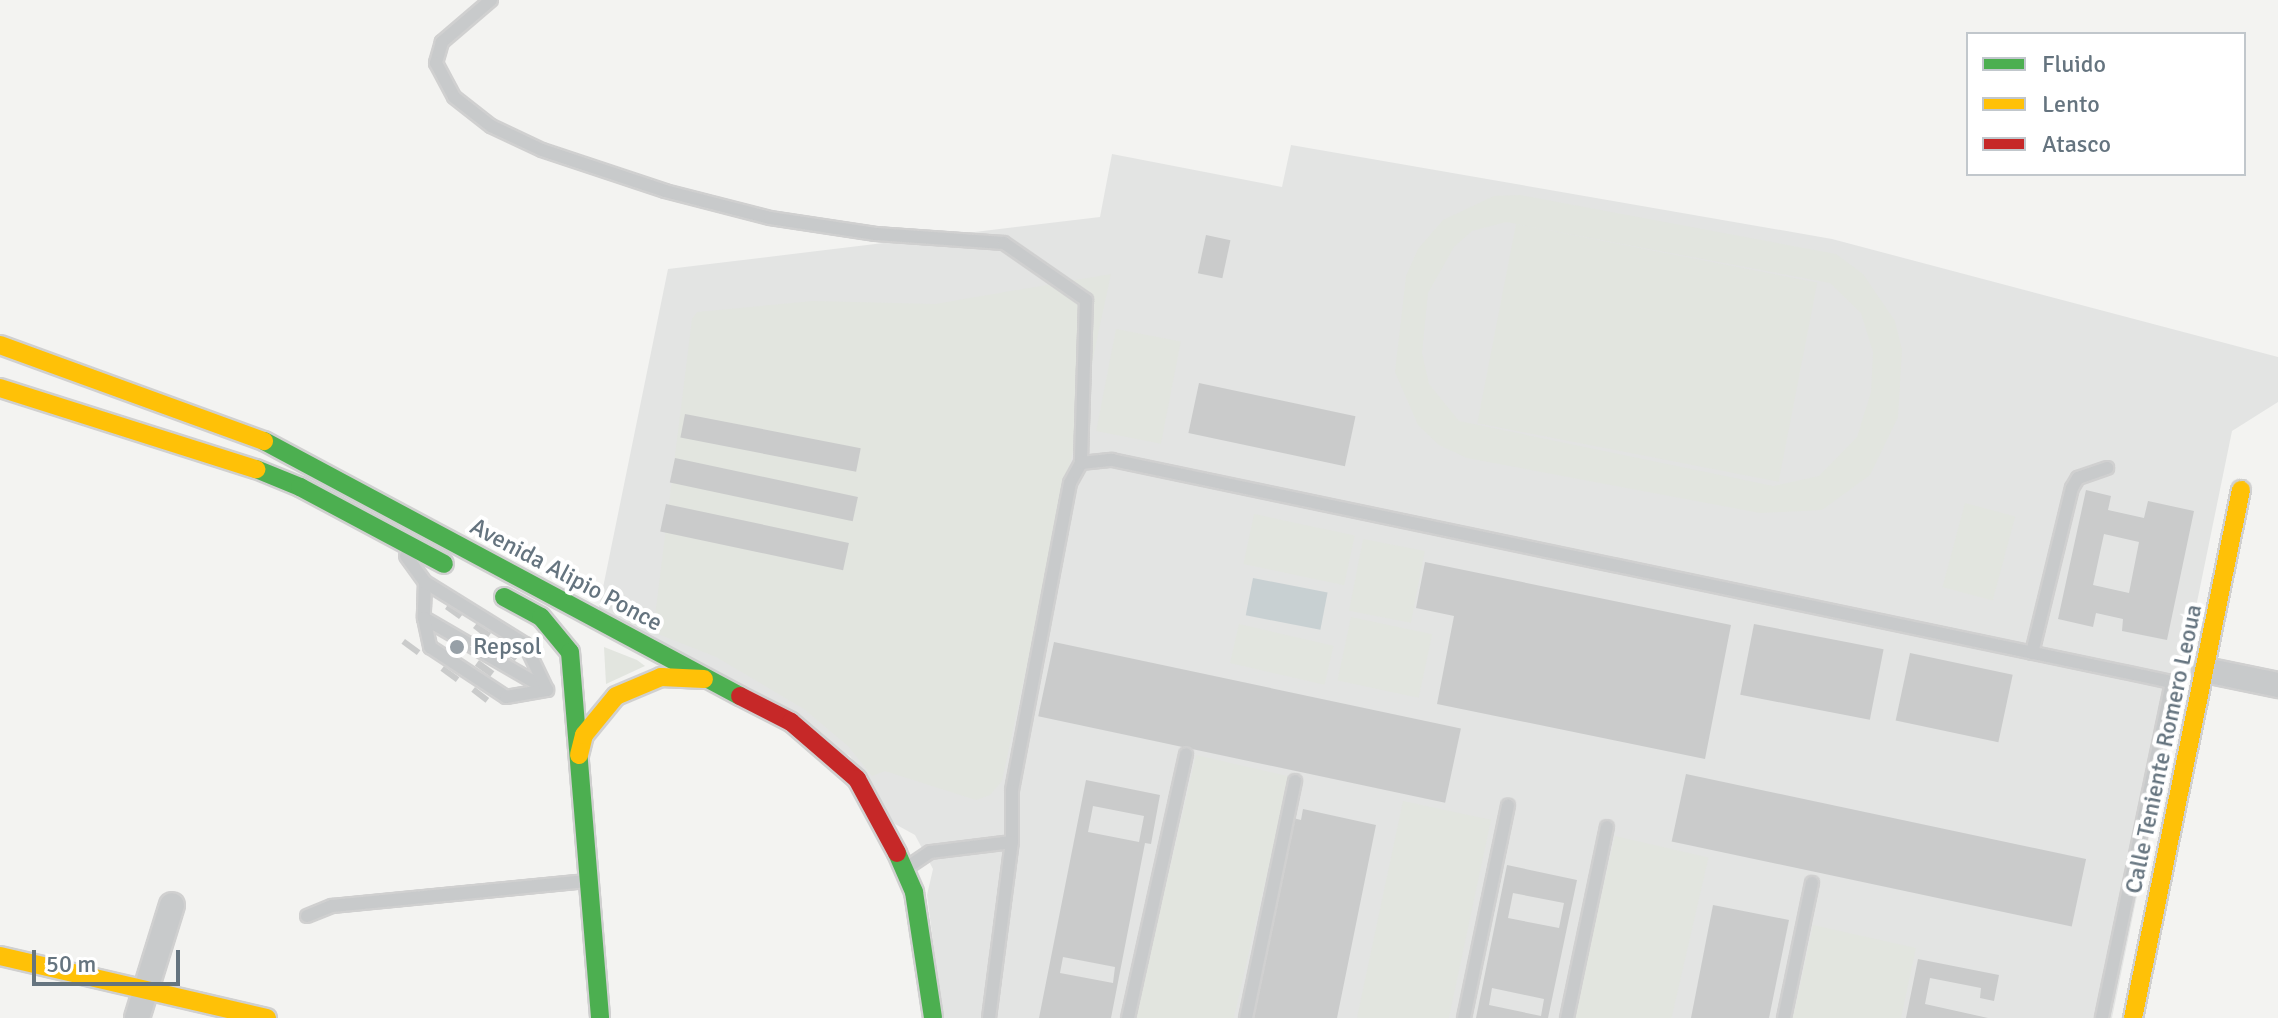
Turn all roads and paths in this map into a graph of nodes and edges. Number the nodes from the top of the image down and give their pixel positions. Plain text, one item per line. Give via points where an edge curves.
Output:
1 (491, 0) edge
2 (0, 345) edge
3 (0, 388) edge
4 (1081, 463) junction
5 (2107, 468) dead end
6 (2241, 490) dead end
7 (402, 514) junction
8 (390, 534) junction
9 (458, 572) dead end
10 (425, 582) junction
11 (486, 587) dead end
12 (424, 618) junction
13 (2032, 653) junction
14 (2205, 670) junction
15 (716, 679) junction
16 (2278, 685) edge
17 (547, 690) junction
18 (574, 703) junction
19 (1186, 754) dead end
20 (576, 764) junction
21 (1295, 781) dead end
22 (1508, 806) dead end
23 (1607, 827) dead end
24 (1012, 842) junction
25 (905, 869) junction
26 (587, 881) junction
27 (1812, 883) dead end
28 (172, 905) dead end
29 (307, 916) dead end
30 (0, 956) edge
31 (147, 988) junction
32 (137, 1018) edge
33 (267, 1018) edge
34 (600, 1018) edge
35 (933, 1018) edge
36 (989, 1018) edge
37 (1128, 1018) edge
38 (1246, 1018) edge
39 (1464, 1018) edge
40 (1567, 1018) edge
41 (1784, 1018) edge
42 (2102, 1018) edge
43 (2133, 1018) edge

1 - 4 lane via 442,42 436,63 454,97 491,126 542,150 637,182 770,218 876,234 1004,243 1086,300
2 - 7 main road, Avenida Alipio Ponce via 258,438
3 - 8 main road, Avenida Alipio Ponce via 212,452 300,487
4 - 13 lane via 1112,460
4 - 24 lane via 1070,483 1015,775
5 - 13 lane via 2078,478 2072,488
6 - 14 main road, Calle Teniente Romero Leoua
7 - 8 lane
7 - 15 main road, Avenida Alipio Ponce via 621,634
8 - 9 main road, Avenida Alipio Ponce
8 - 10 lane
10 - 12 lane
10 - 17 lane via 525,644
11 - 18 main road, Avenida Alipio Ponce via 541,617 558,633 570,652
12 - 17 lane
12 - 17 lane via 430,647 506,697
13 - 42 lane via 2172,682
14 - 16 street
14 - 43 main road, Calle Teniente Romero Leoua
15 - 20 main road via 661,677 616,696 584,735
15 - 25 main road, Avenida Alipio Ponce via 791,722 846,768 880,814
17 - 18 lane
18 - 20 main road, Avenida Alipio Ponce
19 - 37 lane
20 - 26 main road, Avenida Alipio Ponce
21 - 38 lane
22 - 39 lane
23 - 40 lane
24 - 25 lane via 930,852
24 - 36 lane
25 - 35 main road, Avenida Alipio Ponce via 925,937
26 - 29 lane via 332,906
26 - 34 main road, Avenida Alipio Ponce
27 - 41 lane
28 - 31 street
30 - 31 main road
31 - 32 street
31 - 33 main road

